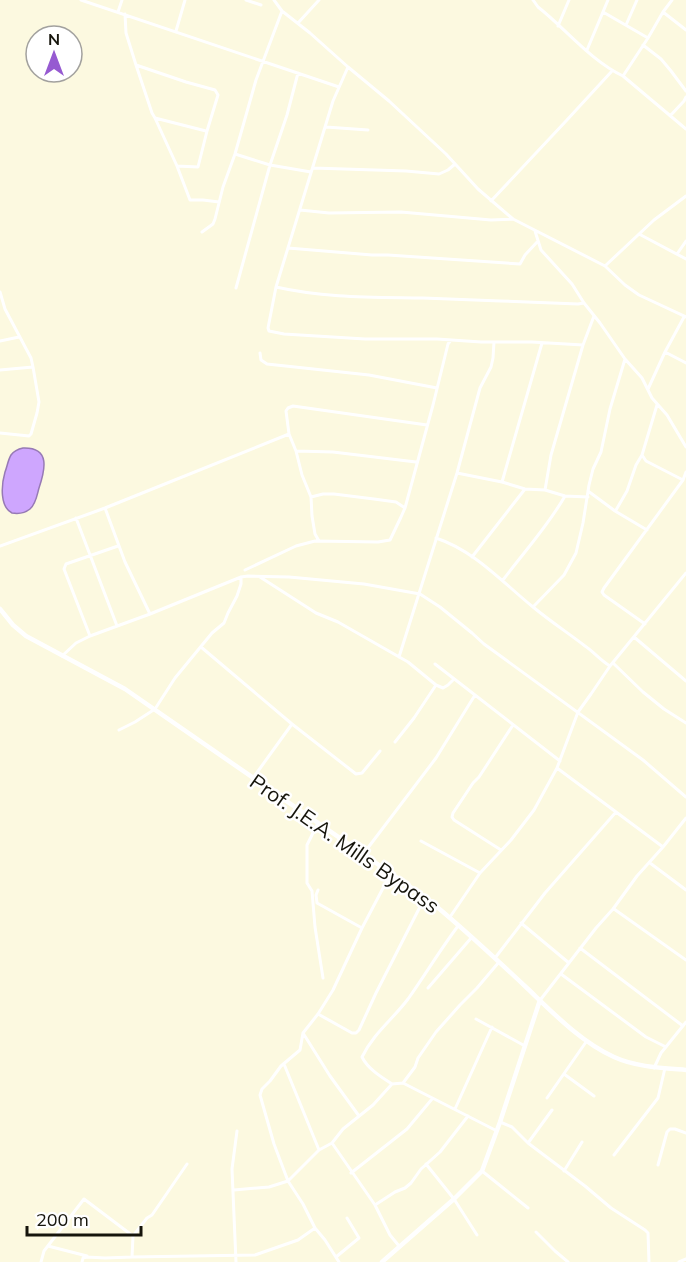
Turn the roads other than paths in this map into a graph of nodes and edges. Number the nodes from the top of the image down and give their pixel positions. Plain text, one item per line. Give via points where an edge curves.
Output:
1 (81, 0) edge
2 (122, 0) edge
3 (185, 0) edge
4 (246, 0) edge
5 (273, 0) edge
6 (319, 0) edge
7 (533, 0) edge
8 (569, 0) edge
9 (608, 0) edge
10 (637, 0) edge
11 (672, 0) edge
12 (261, 5) dead end
13 (282, 11) junction
14 (118, 12) junction
15 (603, 12) junction
16 (663, 12) junction
17 (125, 14) junction
18 (297, 23) junction
19 (626, 25) junction
20 (558, 26) junction
21 (686, 30) edge
22 (176, 31) junction
23 (648, 38) junction
24 (643, 45) junction
25 (587, 50) junction
26 (262, 62) junction
27 (136, 65) junction
28 (348, 67) junction
29 (612, 70) junction
30 (298, 73) junction
31 (623, 76) junction
32 (339, 87) junction
33 (686, 91) edge
34 (686, 97) edge
35 (670, 116) junction
36 (155, 118) junction
37 (326, 127) junction
38 (686, 129) edge
39 (368, 130) dead end
40 (207, 131) junction
41 (235, 154) junction
42 (455, 164) junction
43 (270, 165) junction
44 (177, 166) junction
45 (312, 170) junction
46 (686, 196) edge
47 (491, 201) junction
48 (219, 202) junction
49 (300, 210) junction
50 (513, 219) junction
51 (536, 231) junction
52 (201, 232) dead end
53 (639, 234) junction
54 (538, 240) junction
55 (686, 241) edge
56 (288, 248) junction
57 (677, 254) junction
58 (686, 259) edge
59 (605, 266) junction
60 (276, 287) junction
61 (236, 288) dead end
62 (0, 292) edge
63 (584, 303) junction
64 (594, 316) junction
65 (685, 317) edge
66 (19, 337) junction
67 (451, 340) junction
68 (0, 341) edge
69 (494, 342) junction
70 (542, 343) junction
71 (583, 345) junction
72 (665, 352) junction
73 (260, 353) dead end
74 (625, 359) junction
75 (686, 363) edge
76 (33, 367) junction
77 (0, 370) edge
78 (437, 388) junction
79 (648, 389) junction
80 (657, 405) junction
81 (427, 425) junction
82 (0, 433) edge
83 (289, 434) junction
84 (686, 447) edge
85 (296, 451) junction
86 (642, 455) junction
87 (417, 462) junction
88 (457, 472) junction
89 (686, 472) edge
90 (683, 480) junction
91 (502, 482) junction
92 (525, 489) junction
93 (545, 490) junction
94 (588, 490) junction
95 (565, 496) junction
96 (311, 497) junction
97 (588, 497) junction
98 (105, 508) junction
99 (405, 508) junction
100 (615, 511) junction
101 (76, 518) junction
102 (647, 530) junction
103 (436, 538) junction
104 (319, 541) junction
105 (0, 546) edge
106 (118, 546) junction
107 (91, 555) junction
108 (472, 557) junction
109 (245, 570) dead end
110 (686, 573) edge
111 (258, 576) junction
112 (240, 577) junction
113 (503, 580) junction
114 (420, 594) junction
115 (533, 607) junction
116 (0, 609) edge
117 (150, 614) junction
118 (645, 624) junction
119 (118, 626) junction
120 (90, 636) junction
121 (634, 637) junction
122 (201, 647) junction
123 (62, 656) junction
124 (399, 657) junction
125 (435, 664) dead end
126 (612, 664) junction
127 (453, 679) junction
128 (686, 681) edge
129 (436, 685) junction
130 (475, 695) junction
131 (155, 709) junction
132 (578, 712) junction
133 (686, 723) edge
134 (292, 724) junction
135 (513, 725) junction
136 (119, 730) dead end
137 (395, 742) dead end
138 (380, 750) dead end
139 (560, 761) junction
140 (557, 768) junction
141 (253, 778) junction
142 (686, 796) edge
143 (616, 812) junction
144 (685, 820) edge
145 (318, 823) junction
146 (420, 841) dead end
147 (663, 847) junction
148 (501, 850) junction
149 (364, 853) junction
150 (650, 863) junction
151 (391, 872) junction
152 (480, 873) junction
153 (318, 890) dead end
154 (686, 890) edge
155 (425, 897) junction
156 (613, 909) junction
157 (450, 917) junction
158 (521, 923) junction
159 (459, 925) junction
160 (362, 928) junction
161 (472, 937) junction
162 (580, 948) junction
163 (497, 960) junction
164 (686, 960) edge
165 (569, 963) junction
166 (561, 974) junction
167 (323, 978) dead end
168 (428, 988) dead end
169 (540, 1000) junction
170 (318, 1014) junction
171 (477, 1019) dead end
172 (684, 1024) edge
173 (492, 1027) junction
174 (303, 1033) junction
175 (587, 1040) junction
176 (525, 1046) junction
177 (666, 1047) junction
178 (284, 1064) junction
179 (654, 1068) junction
180 (665, 1068) junction
181 (686, 1070) edge
182 (564, 1074) junction
183 (404, 1083) junction
184 (392, 1084) junction
185 (594, 1096) dead end
186 (547, 1098) dead end
187 (432, 1099) junction
188 (455, 1109) junction
189 (552, 1110) dead end
190 (359, 1116) junction
191 (468, 1116) junction
192 (500, 1122) junction
193 (237, 1131) dead end
194 (497, 1131) junction
195 (686, 1133) edge
196 (582, 1142) dead end
197 (332, 1143) junction
198 (528, 1143) junction
199 (319, 1150) junction
200 (614, 1155) dead end
201 (187, 1164) dead end
202 (426, 1164) junction
203 (658, 1165) dead end
204 (564, 1171) junction
205 (482, 1172) junction
206 (351, 1173) junction
207 (288, 1181) junction
208 (234, 1190) junction
209 (454, 1199) junction
210 (375, 1205) junction
211 (528, 1208) dead end
212 (347, 1218) dead end
213 (315, 1228) junction
214 (536, 1232) dead end
215 (477, 1235) dead end
216 (133, 1236) junction
217 (48, 1246) junction
218 (400, 1247) junction
219 (204, 1256) junction
220 (236, 1256) junction
221 (87, 1257) junction
222 (132, 1257) junction
223 (166, 1257) junction
224 (336, 1257) junction
225 (686, 1259) edge
226 (119, 1260) edge
227 (41, 1262) edge
228 (82, 1262) edge
229 (166, 1262) edge
230 (203, 1262) edge
231 (236, 1262) edge
232 (339, 1262) edge
233 (382, 1262) edge
234 (568, 1262) edge
235 (649, 1262) edge
236 (679, 1262) edge

1 - 14 street
2 - 14 street
3 - 22 street
4 - 12 street
5 - 13 street
6 - 18 street
7 - 20 street
8 - 20 street
9 - 15 street
10 - 19 street
11 - 16 street
13 - 18 street
13 - 26 street
14 - 17 street
15 - 19 street
15 - 25 street
16 - 21 street
16 - 23 street
17 - 22 street
17 - 27 street via 126,33
18 - 28 street
19 - 23 street
20 - 25 street
22 - 26 street
23 - 24 street
24 - 31 street
24 - 33 street via 666,65
25 - 29 street
26 - 30 street
26 - 41 street
27 - 36 street
27 - 40 street via 215,90 218,95
28 - 32 street
28 - 42 street
29 - 31 street
29 - 47 street
30 - 32 street
30 - 43 street
31 - 35 street
32 - 37 street
34 - 35 street
35 - 38 street
36 - 40 street
36 - 44 street
37 - 39 street
37 - 45 street
40 - 44 street via 198,167
41 - 43 street
41 - 48 street
42 - 45 street via 440,174
42 - 47 street
43 - 45 street
43 - 61 street
44 - 48 street via 190,200
45 - 49 street
46 - 53 street
47 - 50 street
48 - 52 street via 213,224
49 - 50 street
49 - 56 street
50 - 51 street
51 - 54 street
51 - 59 street
53 - 57 street
53 - 59 street
54 - 56 street via 520,264
54 - 63 street via 541,250
55 - 57 street
56 - 60 street
57 - 58 street
59 - 65 street via 639,295
60 - 63 street via 390,298
60 - 67 street via 269,331 365,339
62 - 66 street
63 - 64 street
64 - 71 street
64 - 74 street
65 - 72 street
66 - 68 street
66 - 76 street
67 - 69 street
67 - 78 street
69 - 70 street
69 - 88 street via 491,367 480,388
70 - 71 street
70 - 91 street
71 - 93 street via 551,455
72 - 75 street
72 - 79 street
73 - 78 street via 267,364 369,375
74 - 79 street
74 - 94 street
76 - 77 street
76 - 82 street via 39,402 31,434
78 - 81 street
79 - 80 street
80 - 84 street
80 - 86 street
81 - 83 street via 293,406 286,411
81 - 87 street
83 - 85 street
83 - 98 street
85 - 87 street
85 - 96 street
86 - 90 street via 646,461
86 - 100 street
87 - 99 street
88 - 91 street
88 - 103 street
89 - 90 street
90 - 102 street
91 - 92 street
92 - 93 street
92 - 108 street
93 - 95 street
94 - 97 street
94 - 100 street
95 - 97 street
95 - 113 street
96 - 99 street via 334,494 396,502
96 - 104 street
97 - 115 street via 576,553 564,575
98 - 101 street
98 - 106 street
99 - 104 street via 390,540
100 - 102 street
101 - 105 street
101 - 107 street
102 - 118 street via 602,592
103 - 108 street
103 - 114 street
104 - 109 street via 297,546
106 - 107 street
106 - 117 street
107 - 119 street
107 - 120 street via 64,568
108 - 113 street
110 - 118 street
111 - 112 street
111 - 114 street via 364,584
111 - 124 street via 316,613
112 - 117 street
112 - 122 street via 237,596 224,623
113 - 115 street
114 - 124 street
114 - 132 street
115 - 126 street via 602,661
116 - 123 street, Prof. J.E.A. Mills Bypass via 26,636
117 - 119 street
118 - 121 street
119 - 120 street
120 - 123 street
121 - 126 street
121 - 128 street
122 - 131 street
122 - 134 street
123 - 131 street, Prof. J.E.A. Mills Bypass
124 - 129 street
125 - 127 street
126 - 132 street
126 - 133 street via 657,704
127 - 129 street via 442,688
127 - 130 street
129 - 137 street
130 - 135 street
130 - 149 street via 436,758
131 - 136 street
131 - 141 street, Prof. J.E.A. Mills Bypass
132 - 139 street
132 - 142 street
134 - 138 street via 357,774
134 - 141 street
135 - 139 street
135 - 148 street via 452,817
139 - 140 street
140 - 143 street
140 - 148 street via 534,810
141 - 145 street, Prof. J.E.A. Mills Bypass
143 - 147 street
143 - 158 street
144 - 147 street
145 - 149 street, Prof. J.E.A. Mills Bypass
145 - 167 street via 307,845 307,883 312,891
146 - 152 street
147 - 150 street
148 - 152 street
149 - 151 street, Prof. J.E.A. Mills Bypass
150 - 154 street
150 - 156 street
151 - 155 street, Prof. J.E.A. Mills Bypass
151 - 160 street
152 - 157 street
153 - 160 street via 317,903
155 - 157 street, Prof. J.E.A. Mills Bypass
155 - 170 street via 359,1030 352,1033
156 - 162 street
156 - 164 street
157 - 159 street, Prof. J.E.A. Mills Bypass
158 - 163 street
158 - 165 street
159 - 161 street, Prof. J.E.A. Mills Bypass
159 - 184 street via 363,1055 368,1066
160 - 170 street
161 - 163 street, Prof. J.E.A. Mills Bypass
161 - 168 street
162 - 165 street
162 - 172 street
163 - 169 street, Prof. J.E.A. Mills Bypass
163 - 183 street via 436,1032
165 - 166 street
166 - 169 street
166 - 177 street via 646,1037
169 - 175 street, Prof. J.E.A. Mills Bypass
169 - 176 street
170 - 174 street
171 - 173 street
172 - 177 street
173 - 176 street
173 - 188 street
174 - 178 street via 300,1050
174 - 190 street
175 - 179 street, Prof. J.E.A. Mills Bypass via 612,1056
175 - 182 street
176 - 192 street
177 - 179 street
178 - 199 street
178 - 207 street via 260,1095
179 - 180 street, Prof. J.E.A. Mills Bypass
180 - 181 street, Prof. J.E.A. Mills Bypass
180 - 200 street via 658,1098
182 - 185 street
182 - 186 street
183 - 184 street
183 - 187 street
184 - 190 street
187 - 188 street
187 - 206 street via 407,1129
188 - 191 street
189 - 198 street
190 - 197 street
191 - 194 street
191 - 202 street
192 - 194 street
192 - 198 street via 512,1127
193 - 208 street via 232,1169
194 - 205 street
195 - 203 street via 670,1129
196 - 204 street
197 - 199 street
197 - 206 street
198 - 204 street
199 - 207 street
201 - 216 street
202 - 209 street
202 - 210 street via 405,1188
204 - 235 street via 648,1233
205 - 209 street
205 - 211 street
206 - 210 street
207 - 208 street
207 - 213 street
208 - 220 street
209 - 215 street
209 - 218 street
210 - 218 street
212 - 224 street via 358,1238
213 - 220 street via 298,1240 255,1255
213 - 224 street
214 - 234 street
216 - 217 street via 84,1198
216 - 222 street
217 - 221 street
217 - 227 street
218 - 233 street
219 - 220 street
219 - 223 street
219 - 230 street
220 - 231 street
221 - 226 street
221 - 228 street
222 - 223 street
222 - 226 street
223 - 229 street
224 - 232 street
225 - 236 street

